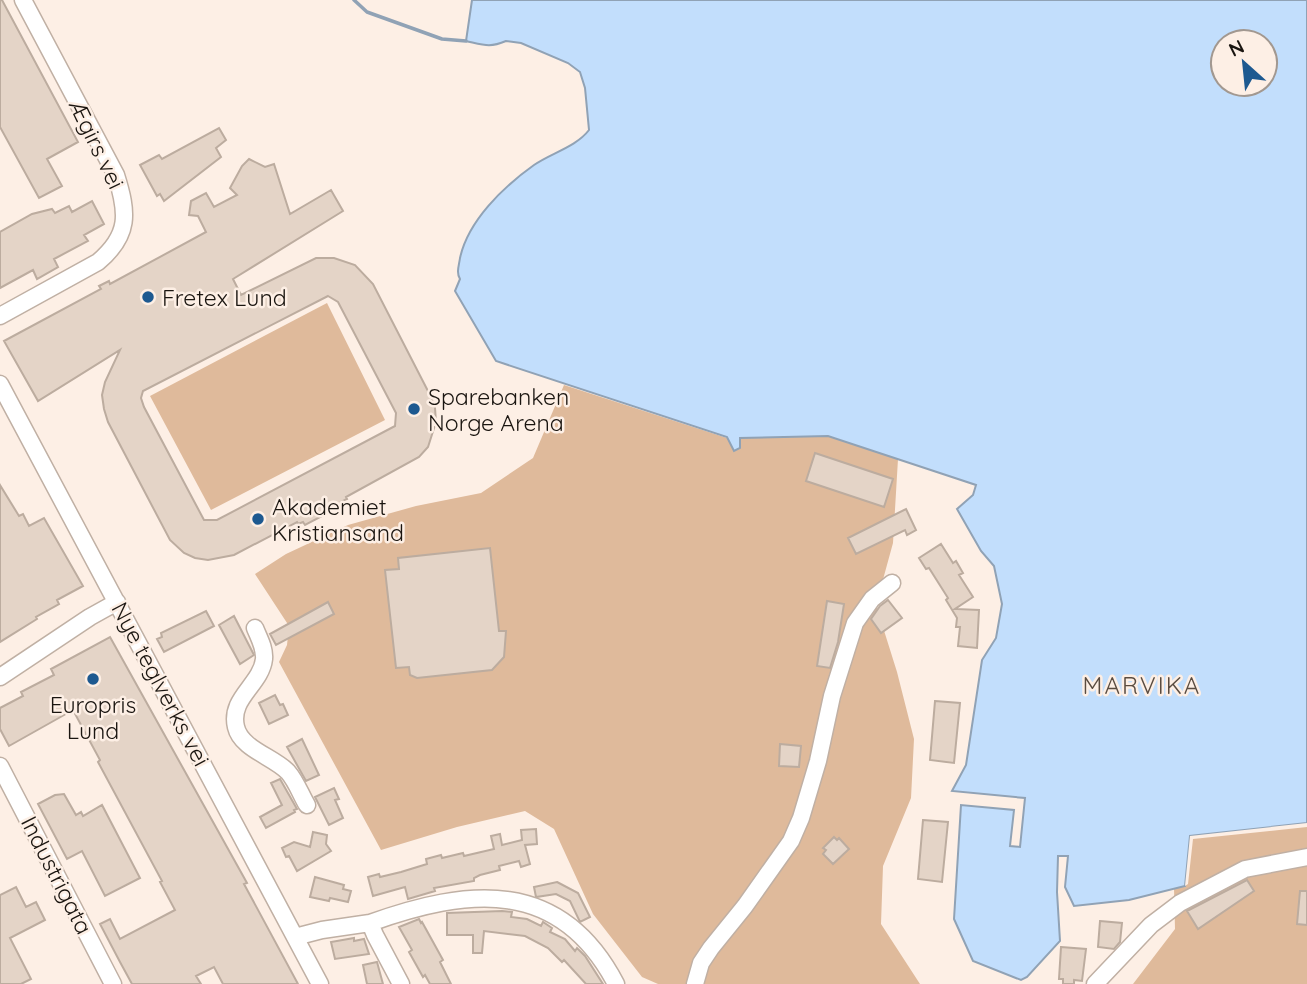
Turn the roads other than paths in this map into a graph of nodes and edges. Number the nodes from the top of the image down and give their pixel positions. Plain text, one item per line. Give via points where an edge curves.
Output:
1 (23, 0) edge
2 (0, 316) edge
3 (0, 384) edge
4 (891, 583) dead end
5 (117, 602) junction
6 (255, 628) dead end
7 (0, 677) edge
8 (0, 766) edge
9 (307, 805) dead end
10 (1307, 857) edge
11 (370, 922) junction
12 (295, 937) junction
13 (113, 984) edge
14 (320, 984) edge
15 (401, 984) edge
16 (616, 984) edge
17 (695, 984) edge
18 (1096, 984) edge

1 - 2 street, Ægirs vei via 116,175 125,218 118,240 98,262
3 - 5 street, Nye teglverks vei
4 - 17 street via 855,623 791,841 710,948
5 - 7 street
5 - 12 street, Nye teglverks vei
6 - 9 street via 263,646 262,669 236,709 235,723 248,744 287,771
8 - 13 street, Industrigata
10 - 18 street via 1245,869 1180,904 1151,925
11 - 12 street
11 - 15 street
11 - 16 street via 473,897 516,900 572,927
12 - 14 street, Nye teglverks vei

